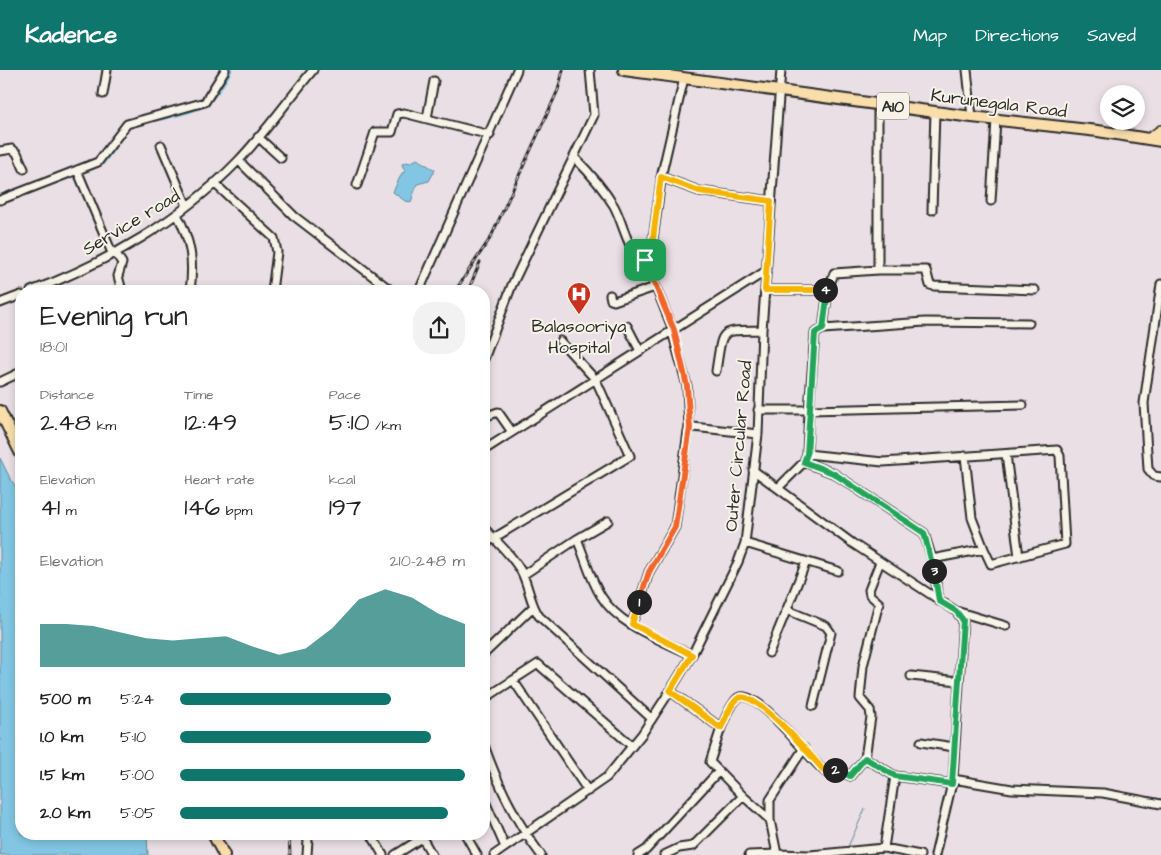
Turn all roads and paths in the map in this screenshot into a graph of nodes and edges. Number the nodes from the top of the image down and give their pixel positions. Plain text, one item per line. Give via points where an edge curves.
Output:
1 (107, 70) edge
2 (225, 70) edge
3 (313, 70) edge
4 (517, 70) edge
5 (590, 70) edge
6 (624, 70) edge
7 (781, 70) edge
8 (967, 70) edge
9 (684, 78) junction
10 (434, 81) dead end
11 (780, 91) junction
12 (103, 94) dead end
13 (878, 104) junction
14 (935, 112) junction
15 (972, 117) junction
16 (427, 118) junction
17 (996, 120) junction
18 (1161, 130) edge
19 (490, 135) junction
20 (258, 137) junction
21 (1148, 139) junction
22 (1161, 141) edge
23 (161, 145) dead end
24 (0, 151) edge
25 (281, 158) dead end
26 (575, 158) junction
27 (239, 161) junction
28 (24, 169) dead end
29 (77, 170) junction
30 (661, 177) junction
31 (214, 183) junction
32 (357, 185) dead end
33 (0, 200) edge
34 (771, 201) junction
35 (991, 201) dead end
36 (187, 206) junction
37 (932, 210) dead end
38 (177, 214) junction
39 (114, 252) junction
40 (645, 260) junction
41 (878, 270) junction
42 (766, 271) junction
43 (1161, 284) edge
44 (44, 285) edge
45 (120, 285) edge
46 (191, 285) edge
47 (273, 285) edge
48 (384, 285) edge
49 (422, 285) edge
50 (655, 287) junction
51 (765, 290) junction
52 (828, 290) junction
53 (1035, 290) dead end
54 (610, 295) dead end
55 (15, 297) edge
56 (0, 303) edge
57 (1029, 323) dead end
58 (627, 326) dead end
59 (823, 329) junction
60 (762, 330) junction
61 (673, 331) junction
62 (560, 341) dead end
63 (490, 343) edge
64 (640, 351) junction
65 (716, 371) dead end
66 (15, 375) edge
67 (596, 380) junction
68 (0, 382) edge
69 (1023, 405) dead end
70 (758, 410) junction
71 (809, 410) junction
72 (0, 411) edge
73 (490, 415) edge
74 (690, 428) junction
75 (512, 432) junction
76 (758, 434) junction
77 (15, 442) edge
78 (490, 446) edge
79 (807, 454) junction
80 (1006, 454) junction
81 (966, 456) junction
82 (804, 462) junction
83 (753, 470) junction
84 (1161, 477) edge
85 (778, 488) junction
86 (608, 520) dead end
87 (490, 535) edge
88 (493, 538) junction
89 (577, 539) junction
90 (490, 540) edge
91 (744, 543) junction
92 (984, 549) junction
93 (1018, 557) junction
94 (932, 559) junction
95 (806, 562) junction
96 (880, 562) junction
97 (838, 571) dead end
98 (523, 575) junction
99 (939, 601) junction
100 (533, 607) junction
101 (787, 610) junction
102 (956, 611) junction
103 (632, 624) junction
104 (1006, 626) dead end
105 (490, 648) edge
106 (769, 653) dead end
107 (692, 655) junction
108 (911, 676) dead end
109 (513, 680) junction
110 (959, 681) junction
111 (670, 691) junction
112 (490, 695) edge
113 (813, 706) dead end
114 (652, 719) junction
115 (721, 728) junction
116 (921, 742) dead end
117 (632, 746) junction
118 (954, 747) junction
119 (804, 748) junction
120 (865, 758) junction
121 (490, 761) edge
122 (718, 772) junction
123 (895, 776) junction
124 (953, 782) junction
125 (588, 791) junction
126 (743, 796) junction
127 (1161, 804) edge
128 (490, 813) edge
129 (770, 820) junction
130 (525, 834) junction
131 (216, 840) edge
132 (308, 840) dead end
133 (374, 840) edge
134 (416, 840) edge
135 (423, 840) edge
136 (468, 840) edge
137 (505, 847) junction
138 (884, 848) junction
139 (648, 853) edge
140 (777, 854) edge
141 (224, 855) edge
142 (307, 855) edge
143 (383, 855) edge
144 (395, 855) edge
145 (432, 855) edge
146 (477, 855) edge
147 (494, 855) edge
148 (541, 855) edge
149 (638, 855) edge
150 (664, 855) edge
151 (749, 855) edge
152 (920, 855) edge
153 (935, 855) edge

1 - 12 street
2 - 29 street via 205,102 127,124 98,162
3 - 20 street, Service road
4 - 19 street
5 - 26 street via 594,114
6 - 9 highway, Kurunegala Road / A10
7 - 11 street, Outer Circular Road
8 - 15 street
9 - 11 highway, Kurunegala Road / A10
9 - 30 street
10 - 16 street
11 - 13 highway, Kurunegala Road / A10
11 - 34 street, Outer Circular Road
13 - 14 highway, Kurunegala Road / A10
13 - 41 street
14 - 15 highway, Kurunegala Road / A10
14 - 37 street
15 - 17 highway, Kurunegala Road / A10
16 - 19 street
16 - 32 street via 398,114 392,132 375,132
17 - 21 highway, Kurunegala Road / A10
17 - 35 street
18 - 21 main road
19 - 49 street
20 - 25 street
20 - 27 street, Service road
21 - 22 highway, Kurunegala Road / A10
23 - 36 street
24 - 28 street via 12,149
26 - 40 street via 594,177 613,206 632,252 638,259
26 - 63 street via 512,285
27 - 31 street, Service road
27 - 48 street via 294,216
29 - 33 street
29 - 39 street
30 - 34 street via 699,191
30 - 40 street via 651,254
31 - 36 street, Service road
31 - 47 street via 274,238 277,252
34 - 42 street, Outer Circular Road
36 - 38 street, Service road
38 - 39 street, Service road
38 - 46 street via 184,227 193,267
39 - 44 street, Service road
39 - 45 street via 122,263 118,276
40 - 50 street
41 - 52 street via 834,273
41 - 53 street via 926,270 930,285 934,286
42 - 51 street, Outer Circular Road
42 - 61 street
43 - 84 street via 1144,403 1148,469 1154,476
50 - 54 street via 614,301
50 - 61 street
51 - 52 street
51 - 60 street, Outer Circular Road
52 - 59 street
55 - 56 street
57 - 59 street via 926,322
58 - 64 street
59 - 71 street via 815,333
60 - 65 street via 729,330 725,333 721,338
60 - 70 street, Outer Circular Road
61 - 64 street
61 - 74 street via 687,386
62 - 67 street
64 - 67 street
66 - 68 street
67 - 75 street
67 - 88 street via 630,456
69 - 71 street
70 - 71 street
70 - 76 street, Outer Circular Road
71 - 79 street
72 - 77 highway
73 - 75 street via 498,412
74 - 76 street
74 - 103 street via 675,527 649,572
75 - 78 street
76 - 83 street, Outer Circular Road
79 - 81 street via 883,462
79 - 82 street
80 - 81 street
80 - 93 street
80 - 93 street via 1057,450 1060,456 1065,544
81 - 92 street via 972,518
82 - 85 street
82 - 94 street via 833,473 924,533
83 - 85 street
83 - 91 street, Outer Circular Road
85 - 96 street
86 - 89 street
87 - 88 street
88 - 90 street
88 - 98 street
89 - 98 street
89 - 103 street via 601,597
91 - 95 street
91 - 107 street, Outer Circular Road via 738,562
92 - 93 street via 991,564
92 - 94 street
94 - 99 street
95 - 97 street
95 - 101 street
96 - 99 street
96 - 120 street via 869,590 879,603 863,666 860,698 872,717
98 - 100 street
99 - 102 street
100 - 105 street
100 - 114 street
101 - 106 street
101 - 113 street via 826,626 831,633
102 - 104 street
102 - 110 street via 963,620
103 - 107 street
107 - 111 street, Outer Circular Road
108 - 110 street
109 - 112 street
109 - 117 street via 541,665
109 - 125 street
110 - 118 street
111 - 114 street, Outer Circular Road
111 - 115 street
114 - 117 street, Outer Circular Road
115 - 119 street via 736,700 747,696
115 - 122 street via 710,757
116 - 118 street
117 - 125 street, Outer Circular Road via 607,778
118 - 124 street
119 - 120 street via 827,773 837,769 850,776
119 - 129 street via 770,800
120 - 123 street
121 - 130 street via 498,784
122 - 126 street
122 - 139 street
123 - 124 street
123 - 138 street
124 - 127 street via 1012,789 1103,793
124 - 153 street
125 - 130 street, Outer Circular Road
126 - 129 street
126 - 150 street via 693,846
128 - 137 street
129 - 140 street
130 - 137 street, Outer Circular Road
130 - 148 street
131 - 141 highway
132 - 142 street
133 - 143 street
134 - 144 street
135 - 145 street
136 - 146 street
137 - 147 street, Outer Circular Road
138 - 140 street via 810,855
138 - 152 street
139 - 149 street
140 - 151 street

